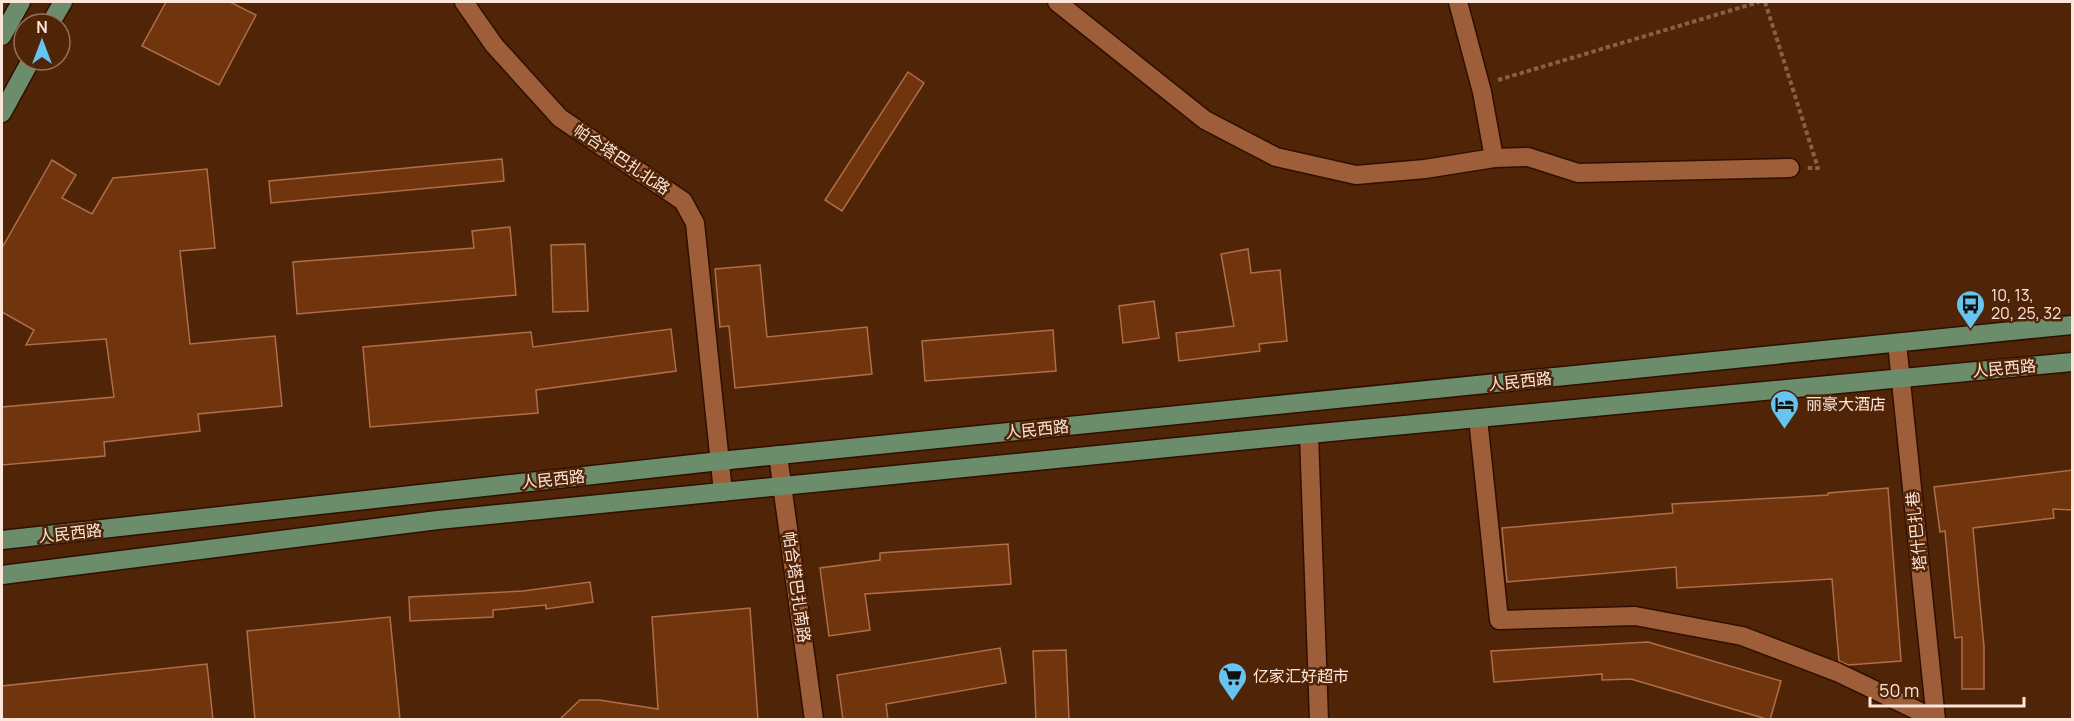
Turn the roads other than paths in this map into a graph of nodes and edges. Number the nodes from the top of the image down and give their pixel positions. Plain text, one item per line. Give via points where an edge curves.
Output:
1 (21, 2) edge
2 (464, 2) edge
3 (1057, 2) edge
4 (1458, 2) edge
5 (2, 36) edge
6 (24, 72) edge
7 (2, 113) edge
8 (1494, 158) junction
9 (1790, 168) road end
10 (2073, 326) edge
11 (1897, 343) junction
12 (2073, 362) edge
13 (1900, 378) junction
14 (1478, 418) junction
15 (1309, 434) junction
16 (778, 455) junction
17 (720, 461) junction
18 (782, 486) junction
19 (723, 492) junction
20 (2, 540) edge
21 (2, 575) edge
22 (1936, 719) edge
23 (814, 720) edge
24 (1318, 720) edge

1 - 5 main road
2 - 17 street, 帕合塔巴扎北路 via 494,45 560,118 683,201 695,223
3 - 8 street via 1205,120 1276,157 1356,175
4 - 8 street
6 - 7 main road
8 - 9 street via 1528,157 1578,173
10 - 11 main road, 人民西路
11 - 13 street, 塔什巴扎巷
11 - 16 main road, 人民西路
12 - 13 main road, 人民西路
13 - 14 main road, 人民西路
13 - 22 street, 塔什巴扎巷
14 - 15 main road, 人民西路
14 - 22 street via 1499,620 1635,616 1742,636 1837,672
15 - 18 main road, 人民西路
15 - 24 street
16 - 17 main road, 人民西路
16 - 18 street, 帕合塔巴扎南路
17 - 19 street, 帕合塔巴扎北路
17 - 20 main road, 人民西路
18 - 19 main road, 人民西路
18 - 23 street, 帕合塔巴扎南路
19 - 21 main road, 人民西路 via 426,522

